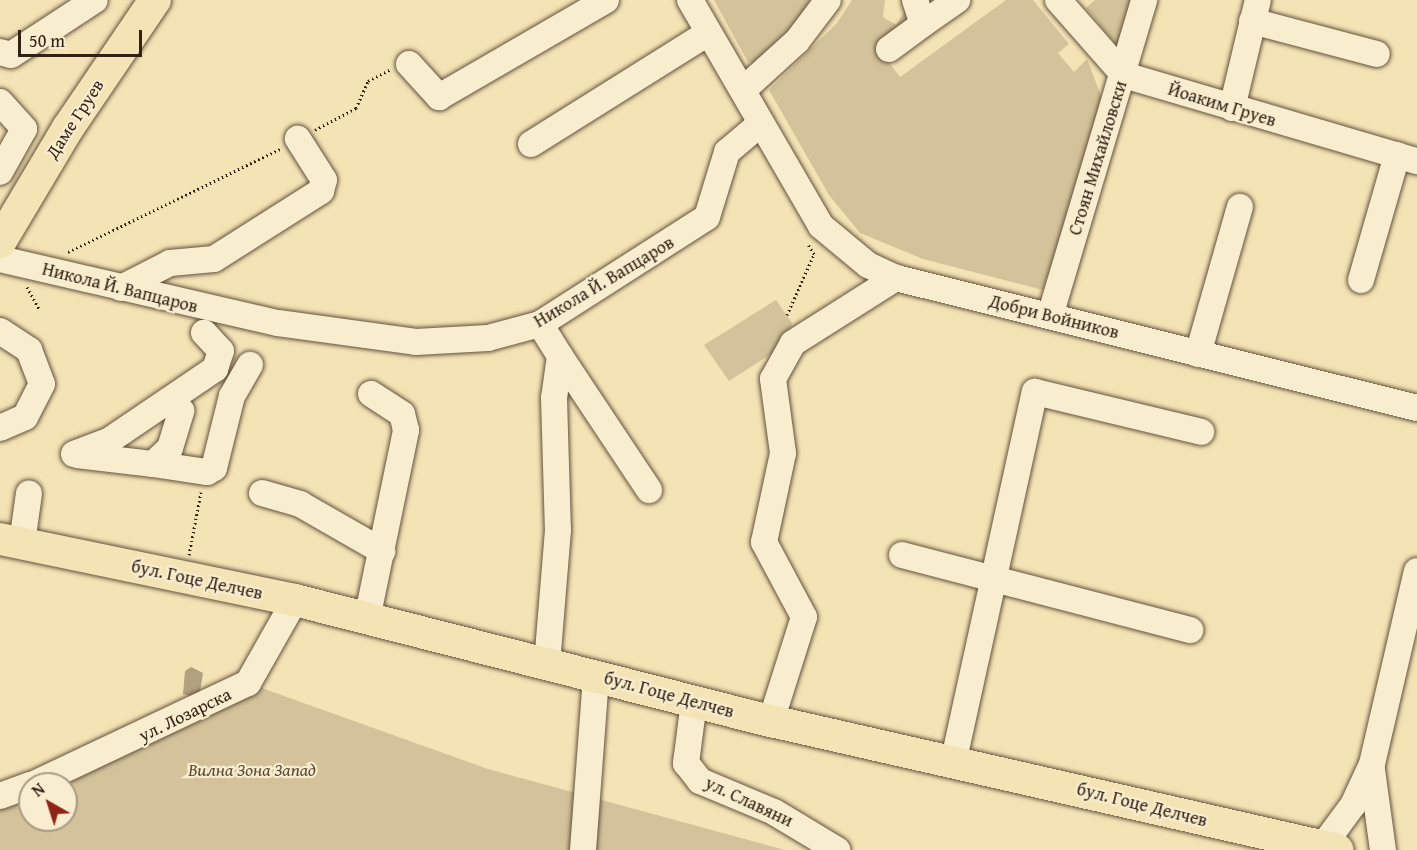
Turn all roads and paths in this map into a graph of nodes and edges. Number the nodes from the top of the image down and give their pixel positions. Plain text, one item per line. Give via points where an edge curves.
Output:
1 (94, 0) edge
2 (156, 0) edge
3 (606, 0) edge
4 (690, 0) edge
5 (828, 0) edge
6 (915, 0) edge
7 (957, 0) edge
8 (1058, 0) edge
9 (1144, 0) edge
10 (1255, 10) edge
11 (923, 24) junction
12 (708, 33) junction
13 (889, 49) dead end
14 (0, 52) edge
15 (1377, 54) dead end
16 (409, 64) joint
17 (1124, 75) junction
18 (743, 90) junction
19 (0, 102) edge
20 (1232, 108) junction
21 (760, 124) junction
22 (298, 139) junction
23 (531, 144) dead end
24 (1407, 158) edge
25 (0, 172) edge
26 (1240, 207) dead end
27 (802, 234) dead end
28 (0, 242) edge
29 (0, 259) edge
30 (37, 268) junction
31 (896, 278) junction
32 (1361, 280) dead end
33 (121, 288) junction
34 (787, 315) dead end
35 (1050, 316) junction
36 (540, 324) junction
37 (0, 331) edge
38 (204, 333) dead end
39 (1198, 354) junction
40 (560, 356) junction
41 (250, 365) dead end
42 (371, 394) dead end
43 (1417, 408) edge
44 (181, 411) dead end
45 (0, 428) edge
46 (1201, 432) dead end
47 (153, 464) junction
48 (207, 472) junction
49 (649, 490) dead end
50 (29, 493) dead end
51 (262, 493) dead end
52 (11, 541) edge
53 (382, 551) junction
54 (902, 555) dead end
55 (1417, 571) edge
56 (992, 579) junction
57 (198, 580) junction
58 (295, 600) junction
59 (366, 619) junction
60 (1411, 626) edge
61 (1190, 630) dead end
62 (547, 665) junction
63 (596, 676) junction
64 (694, 702) junction
65 (771, 721) junction
66 (954, 759) junction
67 (1372, 764) junction
68 (60, 772) edge
69 (18, 790) edge
70 (0, 796) edge
71 (1268, 843) edge
72 (1330, 848) edge
73 (584, 850) edge
74 (837, 850) edge
75 (1383, 850) edge

1 - 14 street via 11,55
2 - 28 main road, Даме Груев via 68,128
3 - 16 street via 443,95
4 - 12 street
5 - 18 street via 797,41
6 - 11 street
7 - 11 street
8 - 17 street
9 - 17 street, Стоян Михайловски
10 - 15 street
10 - 20 street
11 - 13 street
12 - 18 street
12 - 23 street
16 - 22 path via 368,81 356,108
17 - 20 street, Йоаким Груев
17 - 35 street, Стоян Михайловски
18 - 21 street
19 - 25 street via 24,129
20 - 24 street, Йоаким Груев
21 - 31 street, Добри Войников via 821,226 849,252
21 - 36 street, Никола Й. Вапцаров via 727,152 707,217
22 - 30 path
22 - 33 street via 324,180 321,191 214,259 170,263
24 - 32 street
26 - 39 street
27 - 34 path via 814,254
29 - 30 street, Никола Й. Вапцаров
30 - 33 street, Никола Й. Вапцаров
31 - 35 street, Добри Войников
31 - 65 street via 793,343 773,379 783,453 764,542 804,618
33 - 36 street, Никола Й. Вапцаров via 213,311 416,342 488,338
35 - 39 street, Добри Войников
36 - 40 street
37 - 45 street via 29,350 42,384 26,417
38 - 47 street via 221,351 214,369 110,440 74,454
39 - 43 street, Добри Войников
40 - 49 street
40 - 62 street via 554,398 558,530
41 - 48 street via 231,396 214,468
42 - 53 street via 402,414 406,430
44 - 47 street via 170,448
46 - 56 street via 1035,392
47 - 48 street
48 - 57 path via 188,541
50 - 52 street
51 - 53 street via 300,504
52 - 57 main road, бул. Гоце Делчев
53 - 59 street
54 - 56 street
55 - 60 street
56 - 61 street
56 - 66 street
57 - 58 main road, бул. Гоце Делчев
58 - 59 main road, бул. Гоце Делчев
58 - 68 street, ул. Лозарска via 248,683
59 - 62 main road, бул. Гоце Делчев
60 - 67 street
62 - 63 main road, бул. Гоце Делчев
63 - 64 main road, бул. Гоце Делчев
63 - 73 street
64 - 65 main road, бул. Гоце Делчев
64 - 74 street, ул. Славяни via 686,763 700,782 774,812
65 - 66 main road, бул. Гоце Делчев
66 - 71 main road, бул. Гоце Делчев
67 - 72 street
67 - 75 street
69 - 70 street, ул. Лозарска
71 - 72 main road, бул. Гоце Делчев

